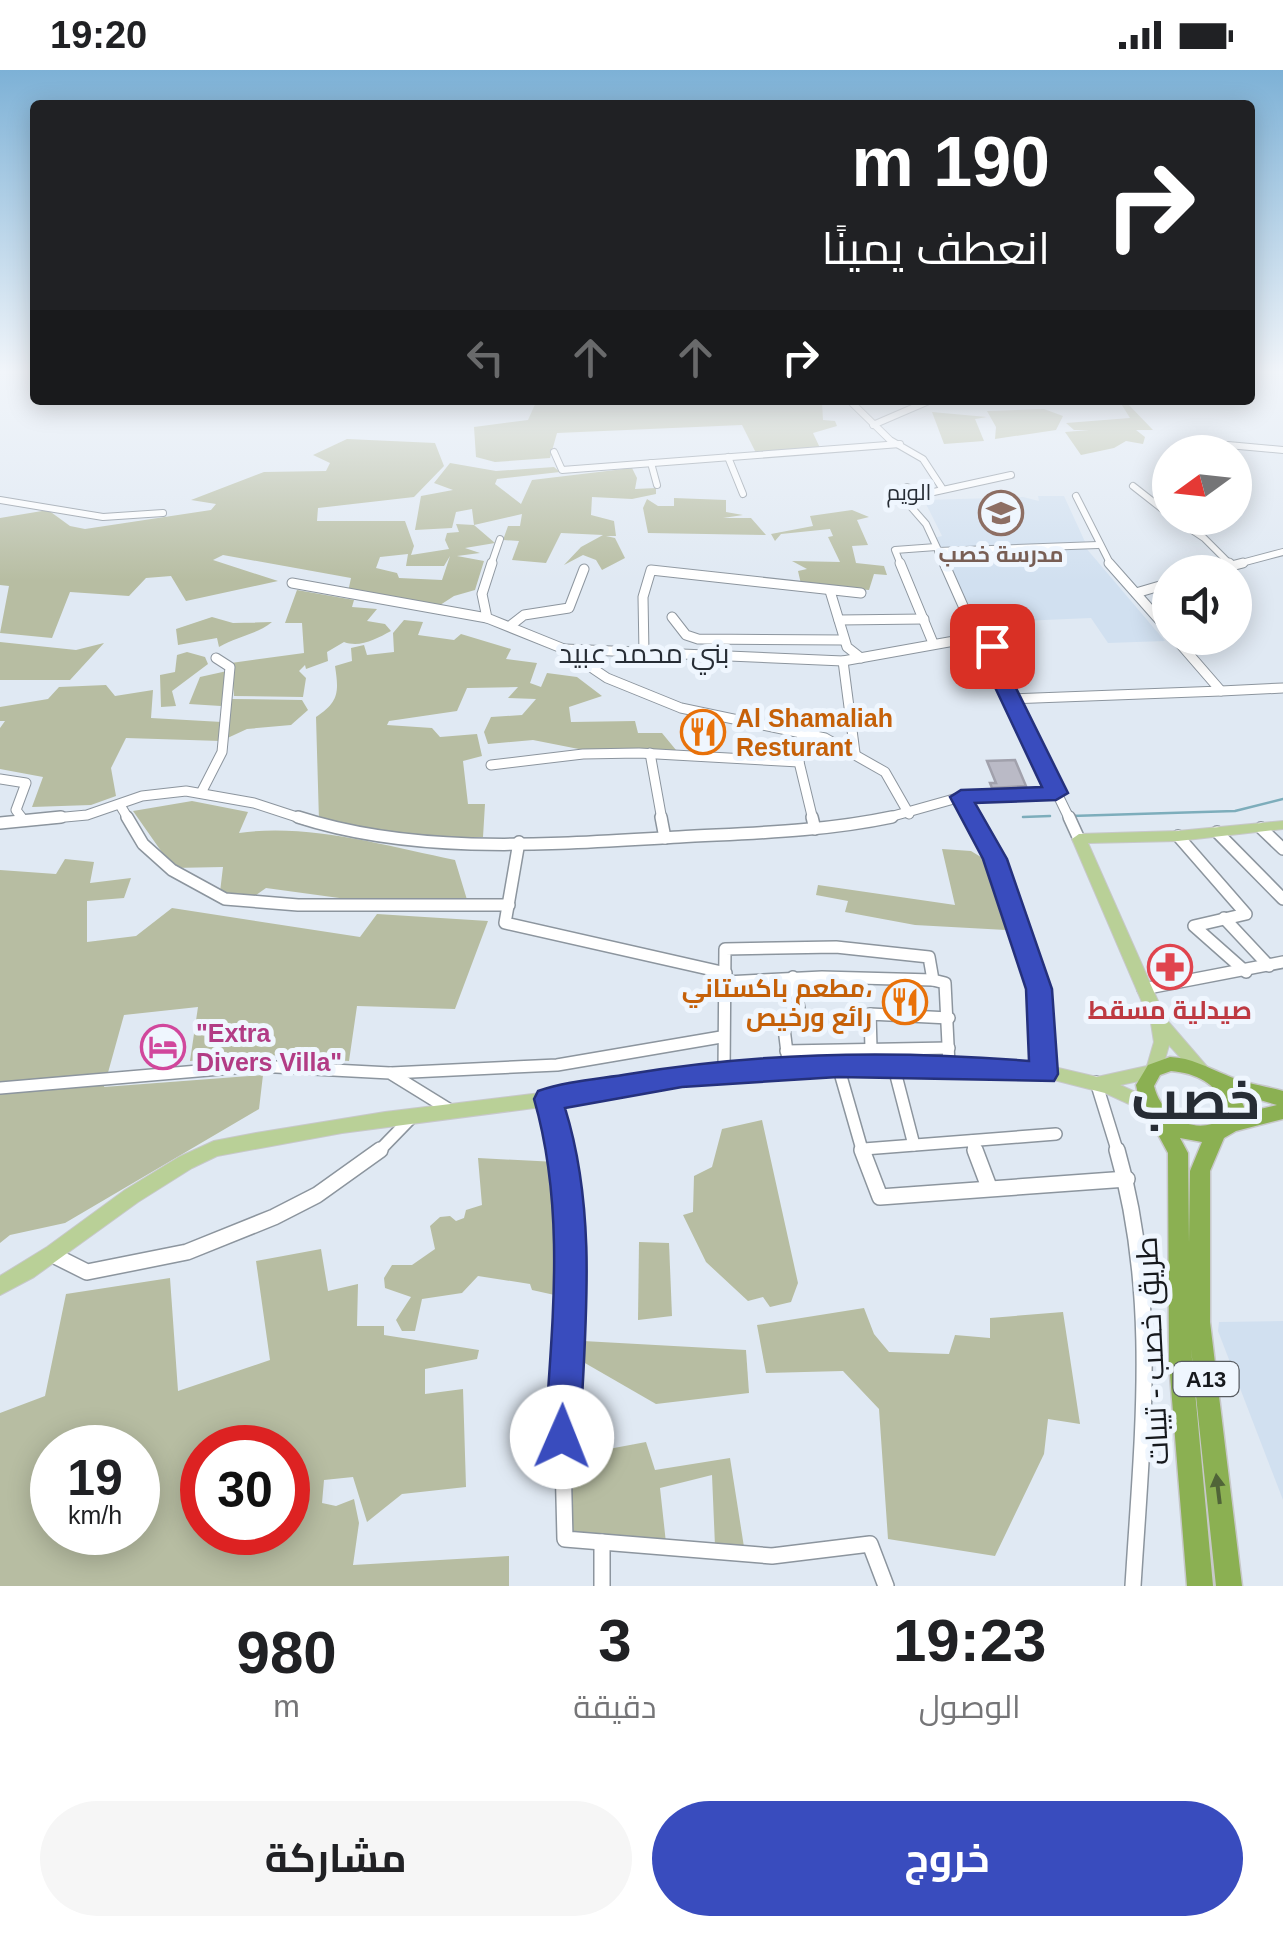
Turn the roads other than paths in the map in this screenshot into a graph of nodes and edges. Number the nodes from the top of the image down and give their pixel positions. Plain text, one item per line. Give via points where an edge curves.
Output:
1 (894, 440) edge
2 (900, 444) junction
3 (1252, 447) edge
4 (1283, 450) edge
5 (554, 452) dead end
6 (728, 457) junction
7 (651, 463) junction
8 (1011, 475) dead end
9 (657, 485) dead end
10 (1133, 486) dead end
11 (941, 488) junction
12 (918, 493) junction
13 (743, 494) dead end
14 (1076, 496) dead end
15 (0, 500) edge
16 (1152, 504) edge
17 (917, 508) junction
18 (163, 513) dead end
19 (1200, 535) edge
20 (500, 539) dead end
21 (1098, 545) junction
22 (937, 549) junction
23 (1283, 552) edge
24 (1221, 555) edge
25 (1252, 561) edge
26 (584, 569) dead end
27 (292, 583) dead end
28 (1152, 588) edge
29 (830, 591) junction
30 (861, 593) dead end
31 (1136, 593) junction
32 (1152, 612) edge
33 (672, 617) dead end
34 (487, 618) junction
35 (839, 620) junction
36 (924, 620) junction
37 (973, 623) junction
38 (510, 626) junction
39 (844, 640) junction
40 (989, 641) junction
41 (974, 642) junction
42 (933, 643) junction
43 (564, 649) junction
44 (644, 653) junction
45 (1190, 655) edge
46 (216, 658) dead end
47 (862, 658) junction
48 (843, 661) junction
49 (994, 664) junction
50 (1283, 688) edge
51 (1221, 691) junction
52 (1011, 699) junction
53 (802, 734) junction
54 (650, 753) junction
55 (855, 753) junction
56 (799, 762) junction
57 (491, 765) dead end
58 (0, 779) edge
59 (201, 793) junction
60 (961, 797) junction
61 (1059, 798) junction
62 (120, 805) junction
63 (909, 814) junction
64 (22, 818) junction
65 (0, 824) edge
66 (1283, 825) edge
67 (1261, 828) junction
68 (815, 829) junction
69 (1217, 832) junction
70 (1076, 834) junction
71 (1178, 836) junction
72 (665, 838) junction
73 (519, 842) junction
74 (1283, 848) edge
75 (1283, 899) edge
76 (509, 905) junction
77 (1224, 918) junction
78 (1283, 962) edge
79 (1269, 966) junction
80 (1246, 972) junction
81 (793, 977) junction
82 (726, 978) junction
83 (933, 980) junction
84 (1143, 989) junction
85 (949, 1018) junction
86 (1159, 1023) junction
87 (721, 1037) junction
88 (871, 1048) junction
89 (949, 1057) junction
90 (787, 1060) junction
91 (894, 1064) junction
92 (838, 1066) junction
93 (1202, 1070) junction
94 (1153, 1072) junction
95 (390, 1074) junction
96 (724, 1074) junction
97 (1044, 1074) junction
98 (1096, 1082) junction
99 (1220, 1082) junction
100 (0, 1088) edge
101 (1283, 1098) edge
102 (548, 1099) junction
103 (450, 1110) junction
104 (1283, 1111) edge
105 (1156, 1113) junction
106 (412, 1116) junction
107 (1224, 1128) junction
108 (1056, 1134) dead end
109 (972, 1140) junction
110 (914, 1145) junction
111 (864, 1148) junction
112 (1126, 1179) junction
113 (988, 1187) junction
114 (53, 1255) junction
115 (0, 1286) edge
116 (602, 1542) junction
117 (602, 1586) edge
118 (886, 1586) edge
119 (1132, 1586) edge
120 (1200, 1586) edge
121 (1228, 1586) edge

1 - 2 street
2 - 6 street
2 - 11 street via 923,458
3 - 4 street
5 - 7 street via 562,470
6 - 7 street
6 - 13 street
7 - 9 street
8 - 11 street
10 - 16 street
11 - 12 street
12 - 17 street
12 - 17 street via 906,497
14 - 21 street
15 - 18 street via 102,518
17 - 22 street
19 - 24 street
20 - 34 street via 482,594
21 - 22 street
21 - 31 street
22 - 36 street via 895,550
22 - 37 street
23 - 25 street
26 - 38 street via 569,608 524,615
27 - 34 street
28 - 31 street
29 - 30 street
29 - 35 street
29 - 44 street via 651,570 642,597
31 - 32 street
33 - 39 street via 698,639
34 - 38 street
35 - 36 street
35 - 39 street
36 - 42 street
37 - 40 street
37 - 41 street
38 - 43 street
39 - 47 street
40 - 41 street
40 - 49 street
41 - 42 street
41 - 49 street
42 - 47 street
43 - 44 street
43 - 53 street via 639,692 714,718
44 - 48 street
45 - 51 street
46 - 59 street via 229,664 222,752
47 - 48 street
48 - 55 street
49 - 52 street
50 - 51 street
51 - 52 street
52 - 61 street
53 - 55 street
53 - 56 street
54 - 56 street
54 - 57 street
54 - 72 street
55 - 63 street via 885,772
56 - 68 street
58 - 64 street via 26,783 16,810
59 - 62 street via 160,793
59 - 73 street via 343,832
60 - 61 street
60 - 63 street
60 - 97 street via 995,859 1039,989
61 - 70 street
62 - 64 street via 87,815
62 - 76 street via 143,844 172,870 224,898 298,905
63 - 68 street
64 - 65 street
66 - 67 main road
67 - 69 main road
67 - 74 street
68 - 72 street
69 - 71 main road
69 - 75 street
70 - 71 main road
70 - 84 main road
71 - 77 street via 1246,914
72 - 73 street
73 - 76 street
76 - 82 street via 505,923 690,962
77 - 79 street
77 - 80 street via 1194,926
78 - 79 street
79 - 80 street
80 - 84 street
81 - 82 street
81 - 83 street
81 - 90 street via 801,1020 783,1020
82 - 83 street via 725,949 790,945 929,957
82 - 87 street
83 - 85 street via 945,983
84 - 86 main road
85 - 88 street via 870,1014
85 - 89 street
86 - 93 main road
86 - 94 main road via 1162,1042
87 - 95 street via 598,1063 479,1076
87 - 96 street
88 - 89 street
88 - 90 street
89 - 91 main road
89 - 97 main road
90 - 92 main road
90 - 96 main road
91 - 92 main road
91 - 110 street
92 - 111 street
93 - 94 highway via 1180,1064
93 - 99 highway
94 - 98 main road
94 - 105 highway, A13 via 1145,1085
95 - 100 street via 257,1066
95 - 103 street
96 - 102 main road
97 - 98 main road
98 - 105 main road
98 - 112 street
99 - 101 highway
99 - 107 highway via 1236,1108
102 - 103 main road
102 - 116 street via 565,1155 572,1260 562,1403 565,1539
103 - 106 main road
104 - 107 highway
105 - 107 highway via 1187,1132
105 - 120 highway, طريق خصب - تيبات / A13 via 1178,1153 1180,1362
106 - 114 main road via 214,1149 183,1162
106 - 114 street via 393,1143 302,1202 208,1248 148,1265 81,1271
121 -> 107 highway, طريق خصب - تيبات / A13 via 1199,1322 1200,1171
108 - 109 street
109 - 110 street
109 - 113 street
110 - 111 street
111 - 113 street via 880,1197
112 - 113 street
112 - 119 street via 1147,1339
114 - 115 main road
116 - 117 street
116 - 118 street via 772,1556 870,1544

